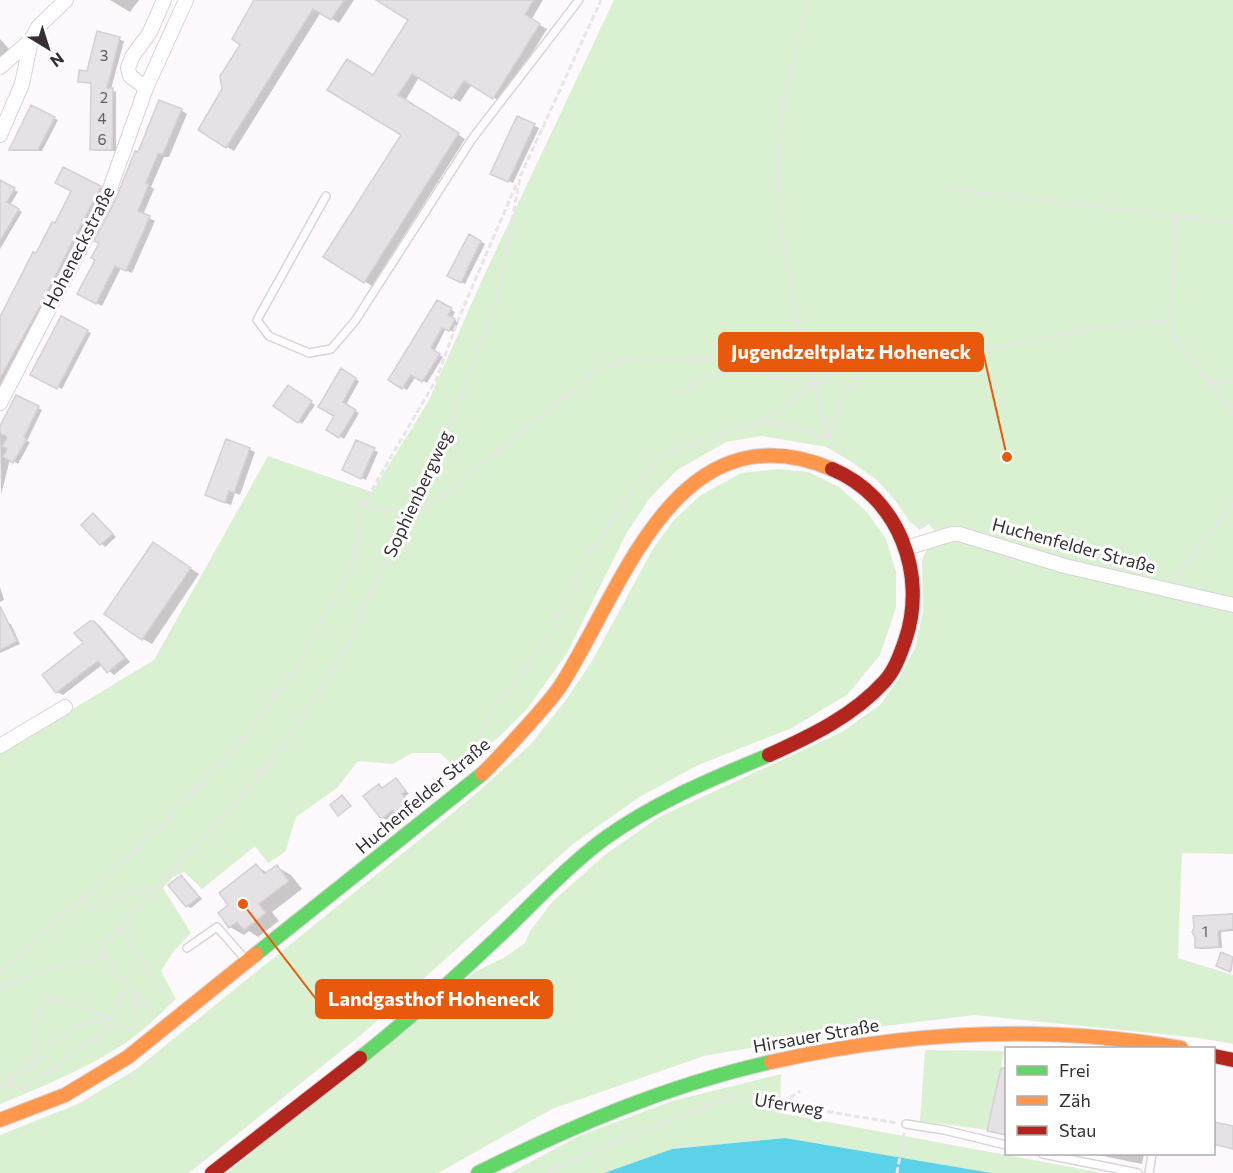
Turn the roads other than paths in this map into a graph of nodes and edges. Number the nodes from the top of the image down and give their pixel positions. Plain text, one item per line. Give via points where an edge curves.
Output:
1 (66, 0) edge
2 (164, 0) edge
3 (186, 0) edge
4 (579, 0) edge
5 (32, 40) junction
6 (0, 67) edge
7 (146, 88) junction
8 (0, 135) edge
9 (326, 196) dead end
10 (0, 403) edge
11 (906, 548) junction
12 (1233, 605) edge
13 (65, 707) dead end
14 (0, 746) edge
15 (187, 948) dead end
16 (248, 962) junction
17 (1167, 1047) edge
18 (1215, 1056) edge
19 (1233, 1060) edge
20 (0, 1120) edge
21 (905, 1128) road end
22 (1005, 1145) edge
23 (1048, 1155) edge
24 (1152, 1155) edge
25 (212, 1173) edge
26 (478, 1173) edge
27 (1138, 1173) edge
28 (1149, 1173) edge

1 - 5 street via 38,27
2 - 7 street via 128,68 130,76
3 - 7 street, Hoheneckstraße
4 - 9 lane via 472,139 355,321 331,349 309,353 269,336 256,320
5 - 6 street
5 - 8 street via 22,84
7 - 10 street, Hoheneckstraße via 107,196
11 - 12 street, Huchenfelder Straße via 959,534 1065,566
11 - 16 main road, Huchenfelder Straße via 881,503 858,483 828,466 778,455 751,457 707,473 672,500 648,531 553,699 515,740 486,770
11 - 25 main road, Huchenfelder Straße via 914,582 912,625 889,677 863,704 801,741 692,787 602,840 434,996
13 - 14 street
15 - 16 lane via 218,927
16 - 20 main road, Huchenfelder Straße via 128,1057 65,1095
17 - 26 main road, Hirsauer Straße via 1084,1036 1006,1034 926,1037 827,1050 678,1086 563,1131
18 - 19 main road
21 - 22 lane via 944,1130
23 - 27 lane
24 - 28 lane

